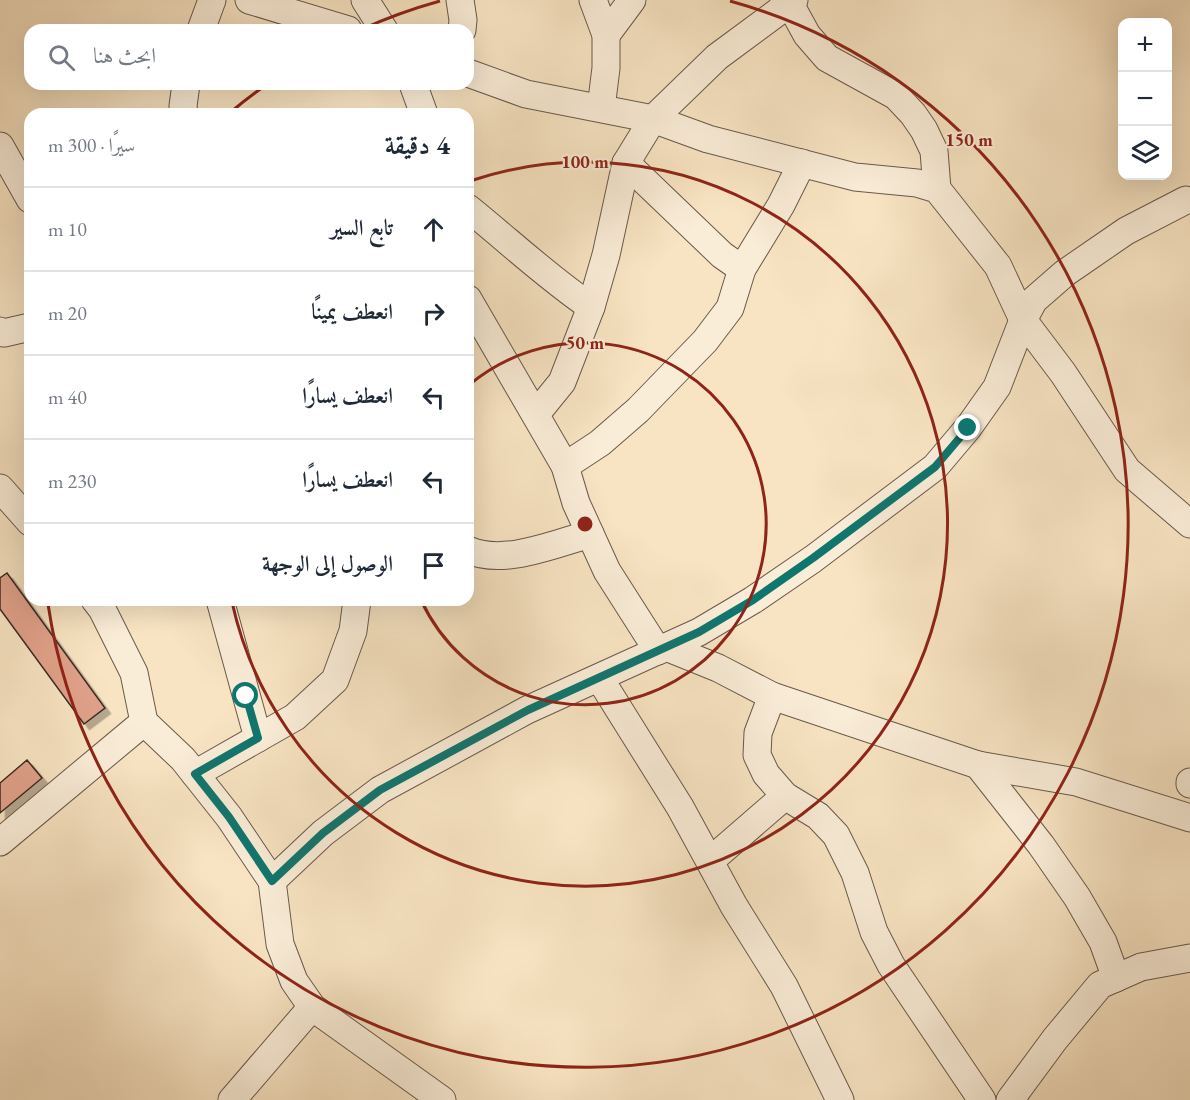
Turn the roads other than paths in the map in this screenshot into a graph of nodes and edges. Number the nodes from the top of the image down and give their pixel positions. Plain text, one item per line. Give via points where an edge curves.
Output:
1 (212, 0) edge
2 (249, 0) edge
3 (364, 0) edge
4 (460, 0) edge
5 (593, 0) edge
6 (632, 0) edge
7 (789, 1) edge
8 (203, 24) edge
9 (328, 24) edge
10 (380, 24) edge
11 (463, 24) edge
12 (606, 35) junction
13 (474, 75) edge
14 (415, 90) edge
15 (422, 108) edge
16 (601, 108) junction
17 (652, 119) junction
18 (0, 146) edge
19 (626, 163) junction
20 (802, 163) junction
21 (24, 188) edge
22 (937, 189) junction
23 (1189, 201) edge
24 (474, 213) edge
25 (742, 269) junction
26 (591, 307) junction
27 (474, 310) edge
28 (1023, 320) junction
29 (24, 328) edge
30 (0, 331) edge
31 (536, 414) junction
32 (565, 466) junction
33 (0, 488) edge
34 (24, 515) edge
35 (1190, 524) edge
36 (590, 534) junction
37 (474, 553) edge
38 (100, 606) edge
39 (222, 606) edge
40 (356, 606) edge
41 (662, 649) junction
42 (600, 679) junction
43 (772, 696) junction
44 (144, 722) junction
45 (258, 738) junction
46 (978, 765) junction
47 (195, 774) junction
48 (785, 796) junction
49 (1190, 818) edge
50 (0, 842) edge
51 (710, 861) junction
52 (272, 881) junction
53 (1190, 958) edge
54 (1116, 978) junction
55 (312, 1007) junction
56 (232, 1100) edge
57 (442, 1100) edge
58 (840, 1100) edge
59 (982, 1100) edge
60 (1010, 1100) edge

1 - 8 street
2 - 9 street
3 - 10 street
4 - 11 street
5 - 12 street
6 - 12 street
7 - 17 street via 717,57
7 - 22 street via 807,35 827,58 896,96 913,114 934,151
12 - 16 street
13 - 16 street via 526,94
14 - 15 street
16 - 17 street
17 - 19 street
17 - 20 street
18 - 21 street
19 - 25 street via 722,255
19 - 26 street
20 - 22 street via 855,177 917,183
20 - 25 street
22 - 28 street via 998,266
23 - 28 street via 1126,231 1065,273 1034,300
24 - 26 street
25 - 32 street via 730,308 705,341 638,410 600,443
26 - 31 street via 562,382
27 - 31 street
28 - 35 street via 1127,470
28 - 41 street via 997,387 935,467 753,600
29 - 30 street
31 - 32 street
32 - 36 street
33 - 34 street
36 - 37 street via 512,556
36 - 41 street via 607,571
38 - 44 street via 134,673
39 - 45 street
40 - 45 street via 353,631 335,680 295,717
41 - 42 street
41 - 43 street via 718,668
42 - 51 street
42 - 52 street via 528,710 380,790 323,833
43 - 46 street
43 - 48 street via 758,734 757,755 766,774
44 - 47 street
44 - 50 street
45 - 47 street
46 - 49 street via 1076,782
46 - 54 street via 1077,897 1103,942
47 - 52 street
48 - 51 street
48 - 59 street via 818,816 836,835 891,965
51 - 58 street via 784,986
52 - 55 street via 280,944 294,981
53 - 54 street via 1141,967
54 - 60 street via 1100,985
55 - 56 street
55 - 57 street

